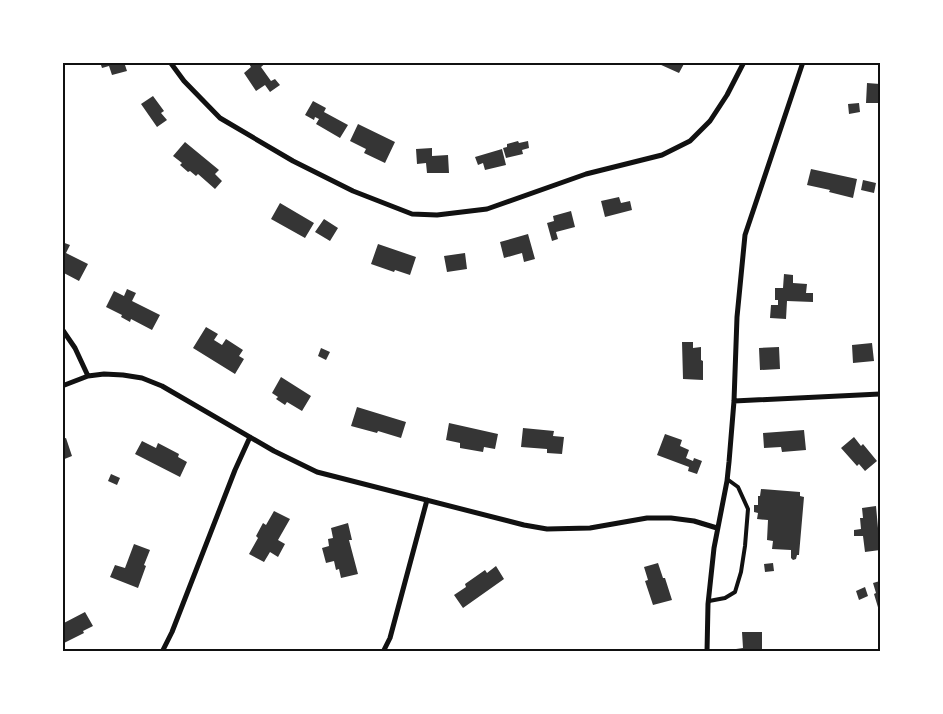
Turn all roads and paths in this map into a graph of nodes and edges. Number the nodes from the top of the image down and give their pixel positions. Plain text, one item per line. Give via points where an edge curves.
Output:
1 (170, 62) edge
2 (744, 62) edge
3 (803, 62) edge
4 (62, 329) edge
5 (88, 376) junction
6 (62, 386) edge
7 (880, 394) edge
8 (734, 401) junction
9 (250, 437) junction
10 (727, 479) junction
11 (427, 500) junction
12 (717, 528) junction
13 (709, 601) junction
14 (162, 652) edge
15 (383, 652) edge
16 (707, 652) edge

1 - 2 street via 220,118 293,161 352,191 412,214 437,215 487,209 586,174 662,154 690,141 710,121
3 - 8 street via 745,235 737,317
4 - 5 street
5 - 6 street
5 - 9 street via 124,374 149,381
7 - 8 street
8 - 10 street
9 - 11 street via 317,472
9 - 14 street
10 - 12 street
10 - 13 lane via 738,487 748,509 745,546 735,592
11 - 12 street via 547,529 590,528 647,518 671,518
11 - 15 street via 390,638
12 - 13 street
13 - 16 street

